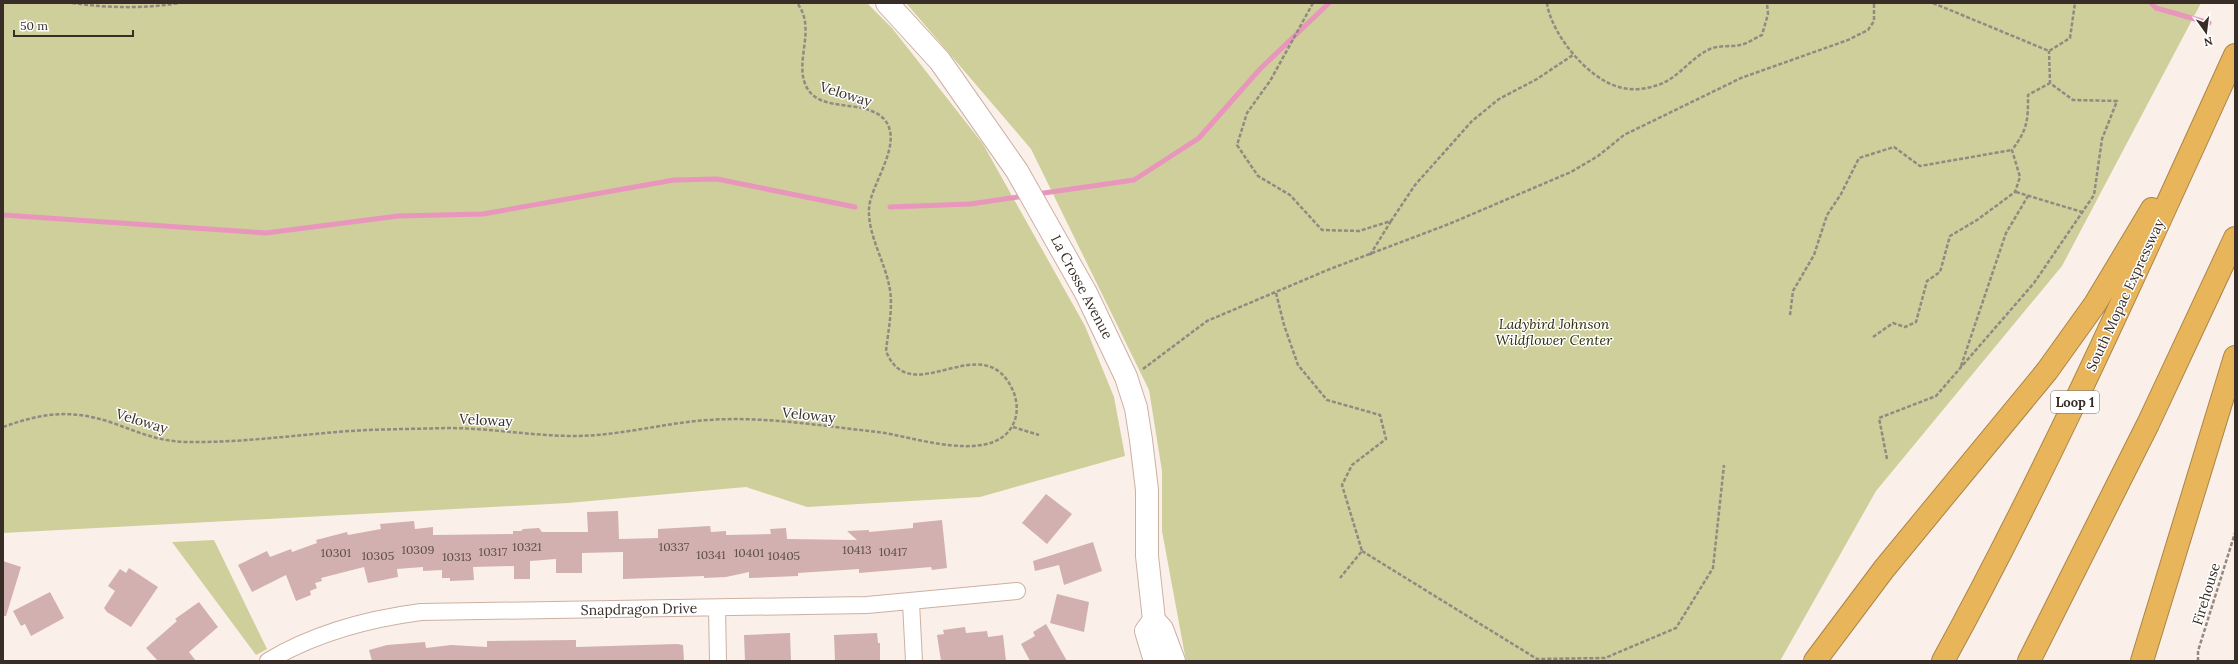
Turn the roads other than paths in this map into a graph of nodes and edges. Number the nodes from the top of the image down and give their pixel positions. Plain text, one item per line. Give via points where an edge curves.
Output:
1 (887, 3) edge
2 (2235, 55) edge
3 (2198, 137) junction
4 (2235, 238) edge
5 (2235, 357) edge
6 (1017, 591) dead end
7 (912, 602) junction
8 (717, 608) junction
9 (1154, 620) junction
10 (268, 661) edge
11 (718, 661) edge
12 (914, 661) edge
13 (1154, 661) edge
14 (1174, 661) edge
15 (1815, 661) edge
16 (1943, 661) edge
17 (2029, 661) edge
18 (2142, 661) edge

1 - 9 street, La Crosse Avenue via 940,61 1017,171 1086,293 1126,377 1136,408 1147,490 1147,556
2 - 3 highway, South Mopac Expressway / Loop 1
3 - 15 highway via 2095,304 2047,371 1884,568
3 - 16 highway, South Mopac Expressway / Loop 1 via 2054,446 1992,571
4 - 17 highway via 2148,424
5 - 18 highway
6 - 7 street, Snapdragon Drive
7 - 8 street, Snapdragon Drive
7 - 12 street
8 - 10 street, Snapdragon Drive via 421,612 394,615 328,633
8 - 11 street
9 - 13 street, La Crosse Avenue via 1146,631
9 - 14 street, La Crosse Avenue via 1162,628

